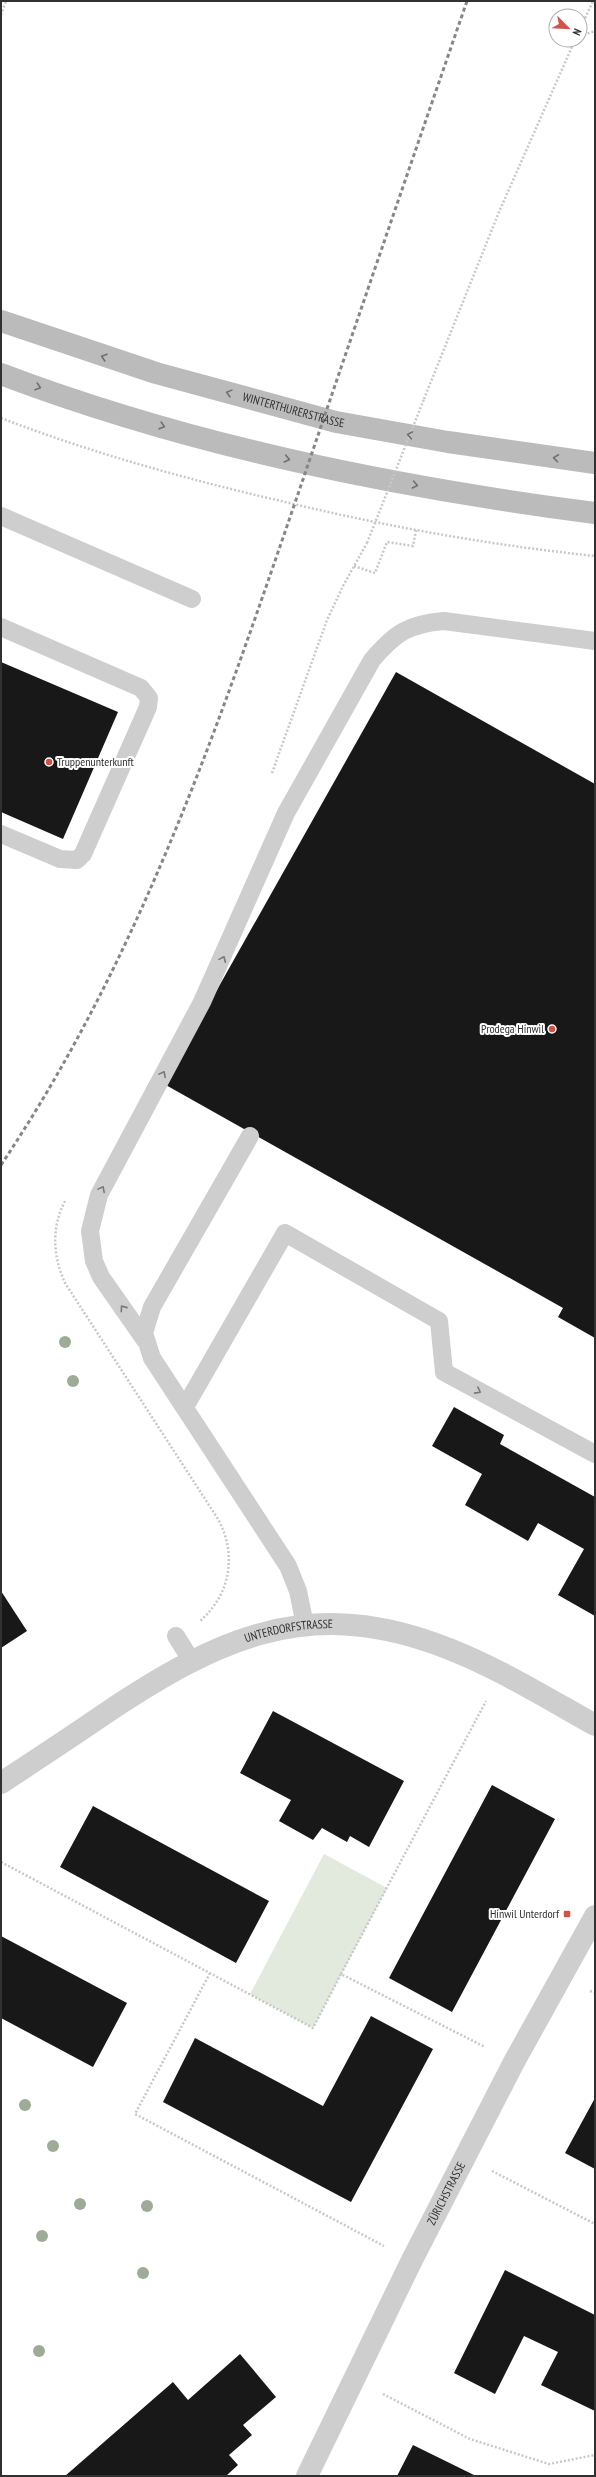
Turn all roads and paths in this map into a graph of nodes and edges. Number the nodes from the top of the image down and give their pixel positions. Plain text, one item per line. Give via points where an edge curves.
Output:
1 (6, 1) edge
2 (593, 1) edge
3 (588, 12) edge
4 (1, 15) edge
5 (571, 48) edge
6 (1, 321) edge
7 (1, 374) edge
8 (1, 418) edge
9 (595, 463) edge
10 (595, 513) edge
11 (1, 516) edge
12 (416, 530) junction
13 (595, 556) edge
14 (354, 566) junction
15 (192, 599) dead end
16 (1, 626) edge
17 (595, 641) edge
18 (271, 775) dead end
19 (1, 834) edge
20 (250, 1136) dead end
21 (66, 1199) dead end
22 (145, 1340) junction
23 (184, 1407) junction
24 (595, 1454) edge
25 (305, 1625) junction
26 (176, 1636) joint
27 (190, 1660) junction
28 (502, 1672) junction
29 (595, 1725) edge
30 (1, 1783) edge
31 (1, 1862) edge
32 (595, 1916) edge
33 (210, 1973) junction
34 (341, 1974) junction
35 (514, 2062) junction
36 (465, 2157) junction
37 (595, 2224) edge
38 (412, 2260) junction
39 (354, 2378) junction
40 (595, 2455) edge
41 (307, 2476) edge

1 - 4 path
2 - 3 path
5 - 14 path, bridge via 499,212 367,543
9 -> 6 main road, WINTERTHURERSTRASSE via 448,442 336,422 156,373
7 -> 10 main road via 107,410 253,451 443,491
8 - 12 path via 86,448 220,487 328,513
11 - 15 lane
12 - 13 path via 527,549
12 - 14 path via 413,546 387,542 375,573
14 - 18 path via 327,620
16 - 19 lane via 141,688 149,698 148,707 83,854 77,860 60,859
22 -> 17 lane via 101,1276 94,1261 90,1231 99,1195 202,1002 286,812 372,660 389,640 405,628 431,622 444,621
20 - 22 lane via 152,1307 145,1325
21 - 26 path via 58,1217 54,1242 65,1283 218,1518 226,1537 229,1568 223,1591 205,1617
22 - 23 lane via 152,1358
23 -> 24 lane via 285,1233 439,1321 444,1372
23 - 25 lane via 288,1566 298,1591
25 - 27 street, UNTERDORFSTRASSE via 249,1636
25 - 28 street, UNTERDORFSTRASSE via 353,1625 391,1630 435,1643
26 - 27 lane
27 - 30 street, UNTERDORFSTRASSE
28 - 29 street, UNTERDORFSTRASSE
28 - 34 path
31 - 33 path
32 - 35 street, ZÜRICHSTRASSE
33 - 34 path via 313,2028
33 - 38 path via 135,2114
34 - 35 path
35 - 36 street, ZÜRICHSTRASSE
36 - 37 path
36 - 38 street, ZÜRICHSTRASSE
38 - 39 street, ZÜRICHSTRASSE
39 - 40 path via 477,2441 549,2464
39 - 41 street, ZÜRICHSTRASSE

